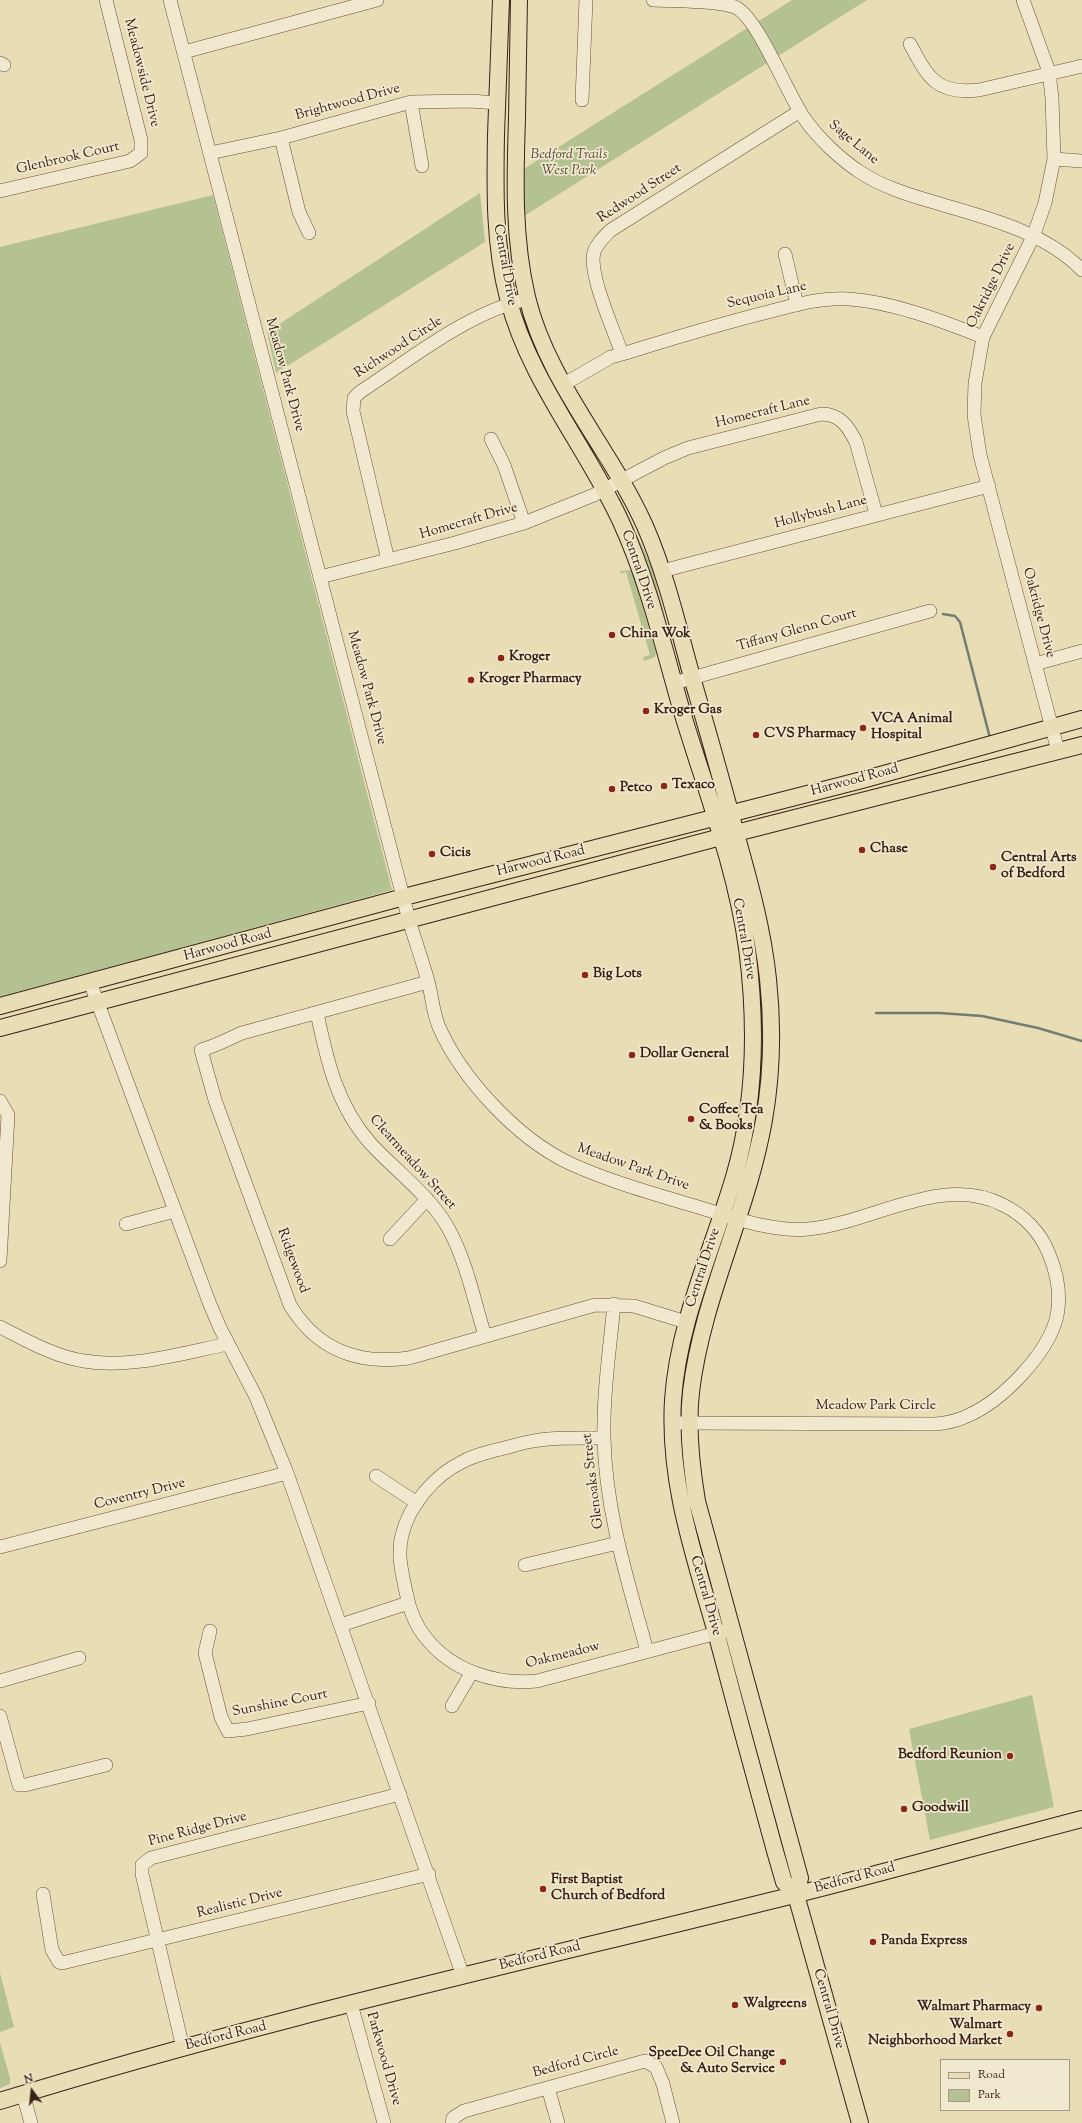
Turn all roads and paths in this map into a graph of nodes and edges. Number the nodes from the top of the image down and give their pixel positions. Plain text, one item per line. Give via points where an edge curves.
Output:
1 (106, 0) edge
2 (170, 0) edge
3 (377, 0) edge
4 (501, 0) edge
5 (519, 0) edge
6 (586, 0) edge
7 (653, 0) edge
8 (1023, 0) edge
9 (708, 1) edge
10 (910, 44) dead end
11 (184, 52) junction
12 (1082, 66) edge
13 (1049, 72) junction
14 (582, 100) dead end
15 (411, 102) junction
16 (497, 103) junction
17 (800, 111) junction
18 (281, 138) junction
19 (210, 153) junction
20 (142, 154) joint
21 (1054, 159) junction
22 (1082, 161) edge
23 (422, 166) dead end
24 (0, 191) edge
25 (309, 233) dead end
26 (1033, 237) junction
27 (785, 254) dead end
28 (1082, 270) edge
29 (528, 299) junction
30 (509, 303) junction
31 (797, 305) junction
32 (984, 337) junction
33 (622, 354) junction
34 (564, 384) junction
35 (490, 439) dead end
36 (621, 481) junction
37 (989, 486) junction
38 (604, 490) junction
39 (876, 514) junction
40 (524, 523) junction
41 (388, 560) junction
42 (662, 571) junction
43 (320, 577) junction
44 (930, 611) dead end
45 (1082, 651) edge
46 (1035, 664) junction
47 (692, 677) junction
48 (674, 683) junction
49 (1082, 719) edge
50 (1052, 727) junction
51 (1082, 745) edge
52 (1058, 751) junction
53 (897, 770) junction
54 (904, 790) junction
55 (731, 814) junction
56 (715, 818) junction
57 (728, 835) junction
58 (553, 859) junction
59 (559, 880) junction
60 (404, 897) junction
61 (409, 920) junction
62 (767, 969) junction
63 (749, 971) junction
64 (90, 982) junction
65 (428, 982) junction
66 (98, 1002) junction
67 (0, 1006) edge
68 (317, 1013) junction
69 (0, 1028) edge
70 (0, 1101) edge
71 (748, 1110) junction
72 (765, 1112) junction
73 (427, 1199) junction
74 (175, 1211) junction
75 (722, 1213) junction
76 (738, 1219) junction
77 (126, 1224) dead end
78 (390, 1239) dead end
79 (0, 1261) edge
80 (614, 1304) junction
81 (686, 1322) junction
82 (0, 1327) edge
83 (485, 1336) junction
84 (228, 1344) junction
85 (673, 1423) junction
86 (689, 1423) junction
87 (604, 1438) junction
88 (287, 1474) junction
89 (376, 1476) dead end
90 (417, 1503) junction
91 (618, 1543) junction
92 (0, 1547) edge
93 (525, 1565) dead end
94 (408, 1603) junction
95 (341, 1625) junction
96 (732, 1629) junction
97 (210, 1631) dead end
98 (716, 1633) junction
99 (647, 1651) junction
100 (79, 1658) dead end
101 (472, 1672) junction
102 (0, 1681) edge
103 (369, 1703) junction
104 (452, 1706) dead end
105 (0, 1716) edge
106 (106, 1765) dead end
107 (400, 1794) junction
108 (1082, 1819) edge
109 (429, 1874) junction
110 (43, 1894) dead end
111 (796, 1895) junction
112 (159, 1940) junction
113 (463, 1976) junction
114 (351, 2004) junction
115 (183, 2048) junction
116 (548, 2088) junction
117 (24, 2094) junction
118 (0, 2101) edge
119 (31, 2123) edge
120 (384, 2123) edge
121 (452, 2123) edge
122 (558, 2123) edge
123 (673, 2123) edge
124 (860, 2123) edge

1 - 20 street, Meadowside Drive via 141,140
2 - 11 street, Meadow Park Drive
3 - 11 street
4 - 16 main road, Central Drive
5 - 29 main road, Central Drive via 514,194 517,234
6 - 14 street
7 - 9 street, Sage Lane
8 - 13 street, Oakridge Drive
9 - 17 street, Sage Lane via 736,8 750,21
10 - 13 street via 929,77 953,90 979,90
11 - 19 street, Meadow Park Drive
12 - 13 street
13 - 21 street, Oakridge Drive
15 - 16 street, Brightwood Drive
15 - 18 street, Brightwood Drive
15 - 23 street
16 - 30 main road, Central Drive via 495,212
17 - 26 street, Sage Lane via 816,133 847,162 873,180 914,196 990,219
17 - 33 street, Redwood Street via 611,230 599,242 593,258 594,275
18 - 19 street, Brightwood Drive
18 - 25 street via 299,212
19 - 43 street, Meadow Park Drive
20 - 24 street, Glenbrook Court via 130,161
21 - 22 street
21 - 26 street, Oakridge Drive via 1045,203
26 - 28 street, Sage Lane via 1061,253
26 - 32 street, Oakridge Drive
27 - 31 street
29 - 30 street, Richwood Circle
29 - 34 main road, Central Drive via 537,330
30 - 38 main road, Central Drive via 537,372
30 - 41 street, Richwood Circle via 469,321 354,398 353,411
31 - 32 street, Sequoia Lane via 837,298 871,302 933,318
31 - 33 street, Sequoia Lane via 715,325
32 - 37 street, Oakridge Drive via 975,383 974,415 980,455
33 - 34 street, Sequoia Lane via 611,357
34 - 36 main road, Central Drive
35 - 40 street via 504,465
36 - 38 street, Homecraft Drive
36 - 39 street, Homecraft Lane via 688,448 828,414 844,422 856,442
36 - 42 main road, Central Drive via 646,529
37 - 39 street, Hollybush Lane
37 - 46 street, Oakridge Drive
38 - 40 street, Homecraft Drive
38 - 48 main road, Central Drive via 618,515 642,572
39 - 42 street, Hollybush Lane
40 - 41 street, Homecraft Drive
41 - 43 street, Homecraft Drive
42 - 47 main road, Central Drive
43 - 60 street, Meadow Park Drive
44 - 47 street, Tiffany Glenn Court
45 - 46 street
46 - 50 street, Oakridge Drive
47 - 48 street, Tiffany Glenn Court
47 - 55 main road, Central Drive
48 - 56 main road, Central Drive
49 - 50 main road, Harwood Road
50 - 52 street, Oakridge Drive
50 - 53 main road, Harwood Road
51 - 52 main road, Harwood Road
52 - 54 main road, Harwood Road
53 - 54 main road
53 - 55 main road, Harwood Road
54 - 57 main road, Harwood Road
55 - 56 main road, Harwood Road
55 - 57 main road, Central Drive
56 - 57 main road, Central Drive
56 - 58 main road, Harwood Road
57 - 59 main road, Harwood Road
57 - 62 main road, Central Drive via 760,924
57 - 63 main road, Central Drive
58 - 59 main road
58 - 60 main road, Harwood Road
59 - 61 main road, Harwood Road
60 - 61 street, Meadow Park Drive
60 - 64 main road, Harwood Road
61 - 65 street, Meadow Park Drive
61 - 66 main road, Harwood Road
62 - 63 main road
62 - 72 main road, Central Drive via 771,1030
63 - 71 main road, Central Drive via 754,1036
64 - 66 street
64 - 67 main road, Harwood Road
65 - 68 street, Ridgewood
65 - 75 street, Meadow Park Drive via 438,1024 463,1071 491,1104 532,1139 568,1162 603,1177
66 - 69 main road, Harwood Road
66 - 74 street
68 - 73 street, Clearmeadow Street via 328,1064 344,1106 370,1143
68 - 83 street, Ridgewood via 242,1033 216,1046 201,1050 215,1100 290,1304 308,1329 330,1347 360,1358 387,1361 409,1358
70 - 79 street via 8,1115
71 - 72 main road
71 - 75 main road, Central Drive via 745,1134
72 - 76 main road, Central Drive via 755,1162
73 - 78 street
73 - 83 street, Clearmeadow Street via 452,1237
74 - 77 street
74 - 84 street via 209,1302
75 - 76 street, Meadow Park Drive
75 - 81 main road, Central Drive
76 - 86 main road, Central Drive via 701,1339
76 - 86 street, Meadow Park Circle via 779,1228 808,1229 938,1196 970,1195 984,1198 1017,1213 1041,1238 1057,1273 1059,1290 1056,1320 1044,1348 1017,1378 983,1408 951,1422 921,1425
80 - 81 street, Ridgewood via 634,1306
80 - 83 street, Ridgewood via 582,1307
80 - 87 street, Glenoaks Street via 604,1410
81 - 85 main road, Central Drive via 673,1398
82 - 84 street via 44,1348 84,1362 143,1360
84 - 88 street via 256,1397
85 - 86 street, Meadow Park Circle
85 - 98 main road, Central Drive via 673,1452 682,1513
86 - 96 main road, Central Drive via 697,1501
87 - 90 street, Oakmeadow via 542,1440 482,1454 462,1461 446,1471
87 - 91 street, Glenoaks Street via 611,1508
88 - 92 street, Coventry Drive
88 - 95 street
89 - 90 street
90 - 94 street, Oakmeadow via 402,1535 400,1552
91 - 93 street
91 - 99 street, Glenoaks Street
94 - 95 street
94 - 101 street, Oakmeadow via 415,1622 426,1638 443,1656
95 - 103 street
96 - 98 street, Oakmeadow
96 - 111 main road, Central Drive via 800,1878
97 - 103 street, Sunshine Court via 205,1653 221,1717 228,1731
98 - 99 street, Oakmeadow
98 - 111 main road, Central Drive via 782,1876
99 - 101 street, Oakmeadow via 522,1683 488,1678
100 - 102 street
101 - 104 street
103 - 107 street
105 - 106 street via 19,1784 25,1786
107 - 109 street
107 - 112 street, Pine Ridge Drive via 147,1860 142,1865 142,1874
108 - 111 main road, Bedford Road
109 - 112 street, Realistic Drive
109 - 113 street
110 - 112 street, Realistic Drive via 52,1950 58,1962 73,1961
111 - 113 main road, Bedford Road
111 - 124 main road, Central Drive
112 - 115 street, Pine Ridge Drive
113 - 114 main road, Bedford Road
114 - 115 main road, Bedford Road
114 - 120 street, Parkwood Drive
115 - 117 main road, Bedford Road
116 - 121 street, Bedford Circle via 464,2111 453,2118
116 - 122 street
116 - 123 street, Bedford Circle via 645,2061 656,2067
117 - 118 main road, Bedford Road
117 - 119 street

